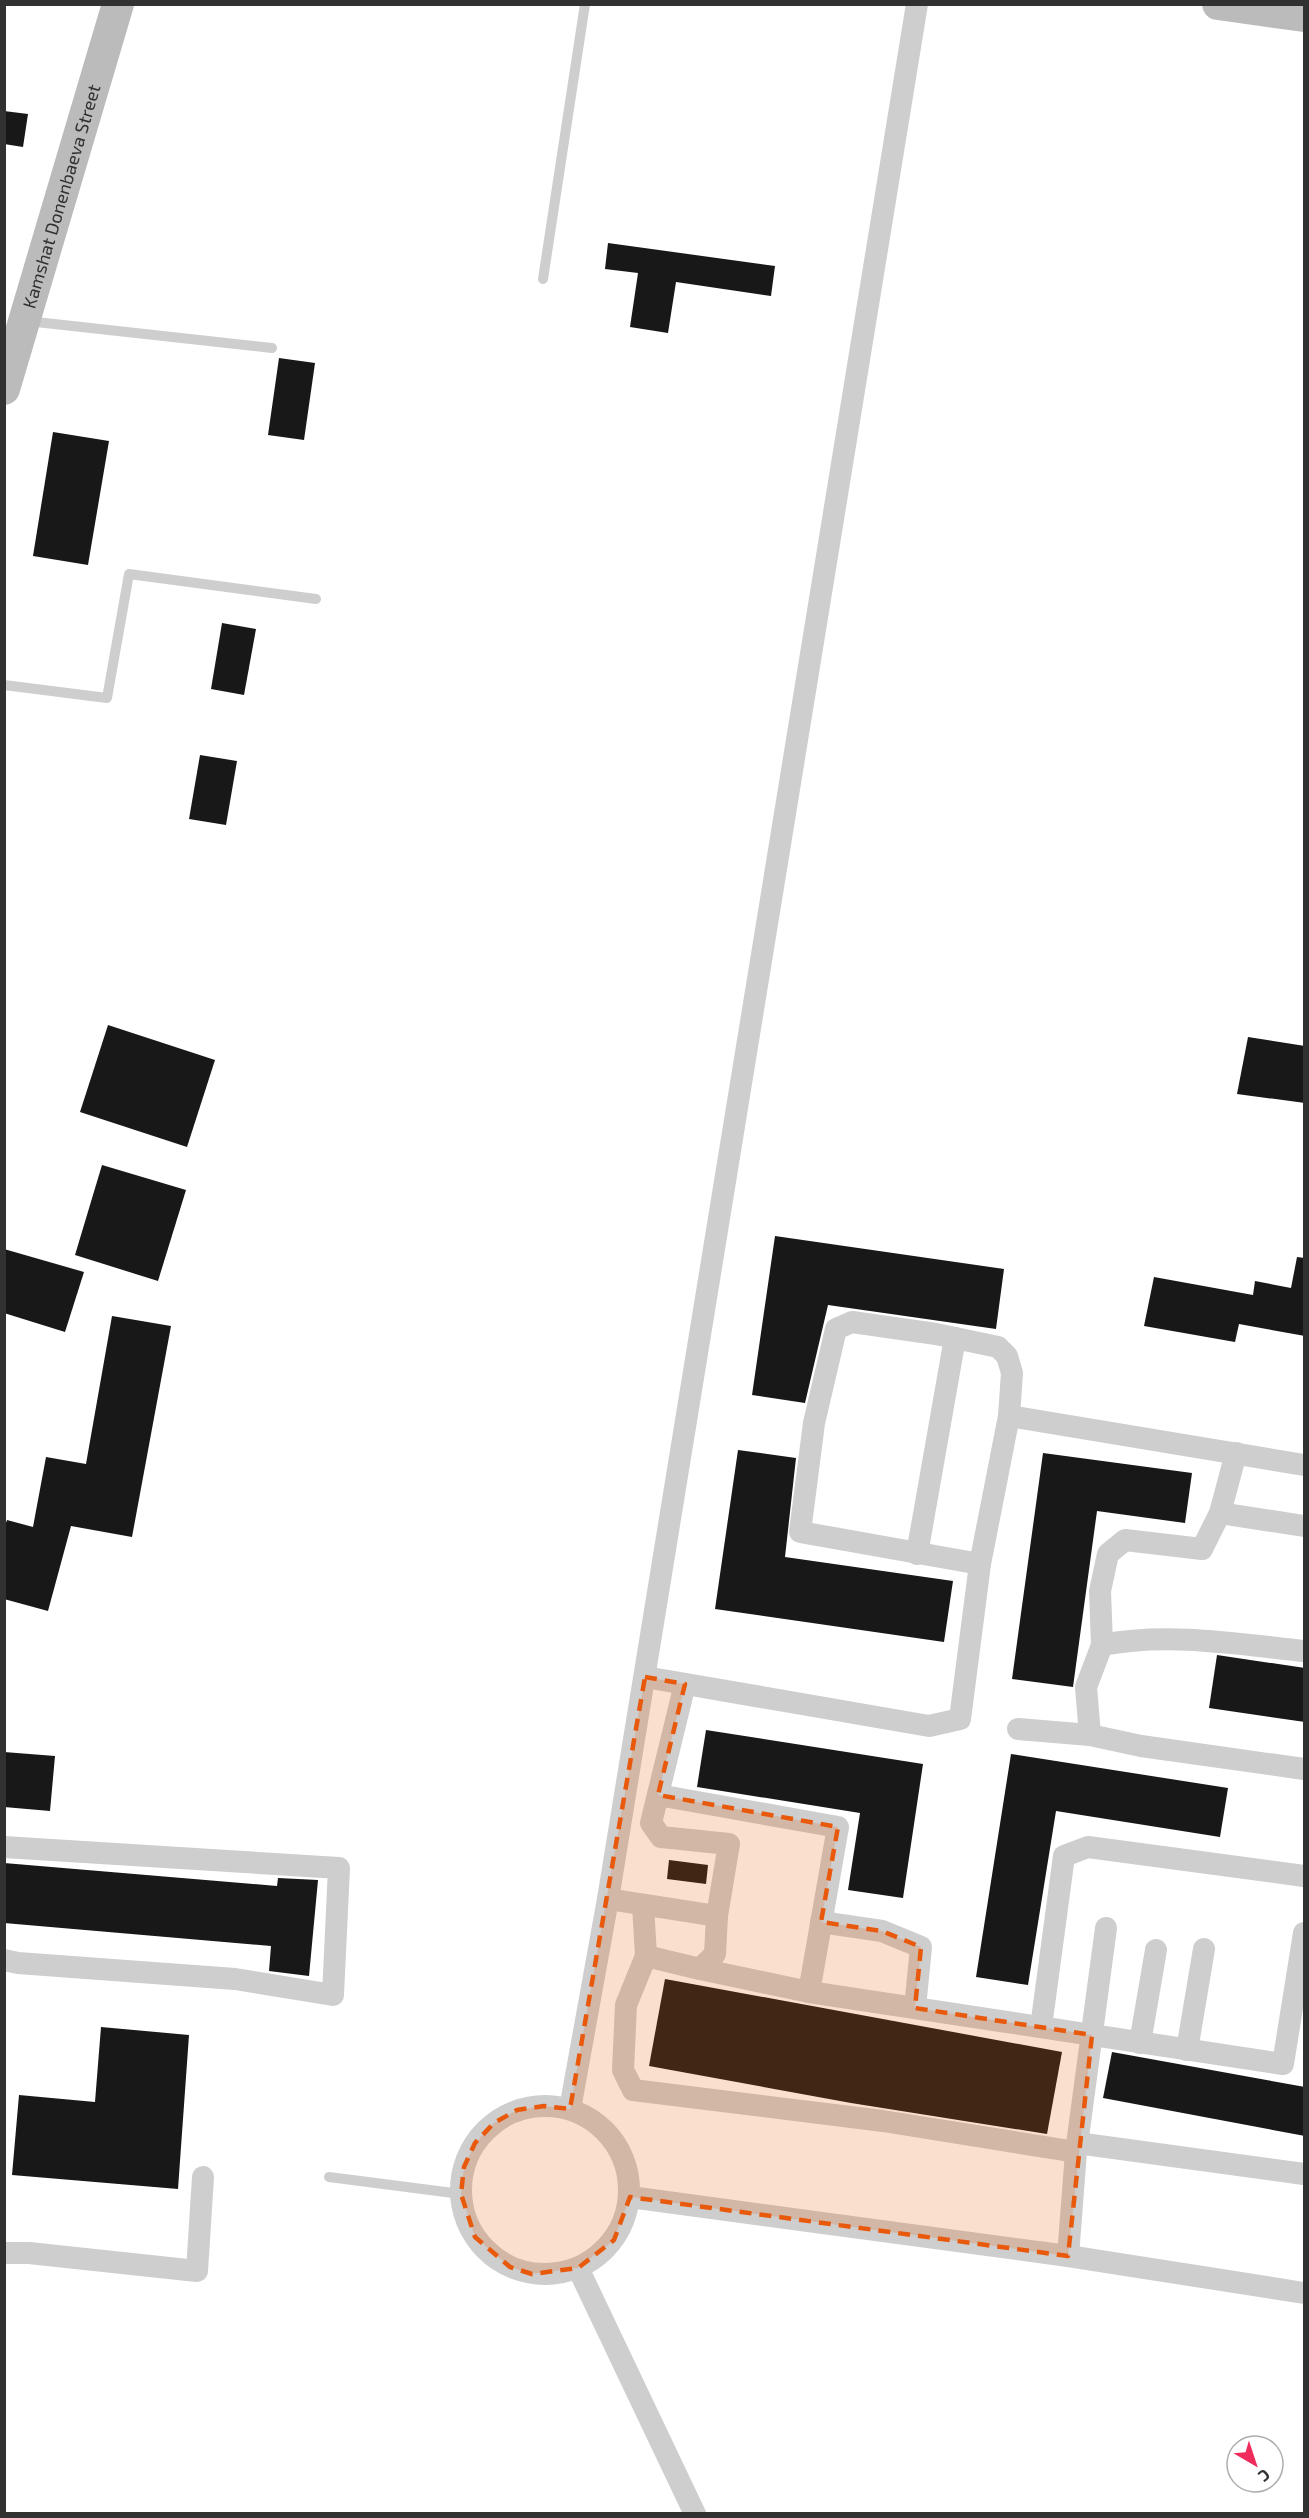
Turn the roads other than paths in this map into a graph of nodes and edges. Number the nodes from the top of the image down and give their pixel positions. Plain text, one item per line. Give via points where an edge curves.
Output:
1 (118, 4) edge
2 (585, 4) edge
3 (917, 4) edge
4 (1218, 4) edge
5 (1305, 16) edge
6 (543, 279) dead end
7 (24, 320) junction
8 (272, 348) dead end
9 (4, 389) edge
10 (316, 599) dead end
11 (4, 685) edge
12 (955, 1338) junction
13 (1009, 1416) junction
14 (1236, 1453) junction
15 (1305, 1465) edge
16 (1220, 1513) junction
17 (1305, 1526) edge
18 (917, 1554) junction
19 (980, 1564) junction
20 (1102, 1645) junction
21 (1305, 1652) edge
22 (645, 1677) junction
23 (685, 1684) junction
24 (1018, 1729) dead end
25 (1090, 1735) junction
26 (1305, 1769) edge
27 (658, 1795) junction
28 (734, 1809) junction
29 (729, 1844) junction
30 (4, 1847) edge
31 (1305, 1876) edge
32 (608, 1899) junction
33 (643, 1905) junction
34 (717, 1916) junction
35 (821, 1922) junction
36 (1106, 1929) dead end
37 (1305, 1933) edge
38 (1204, 1949) dead end
39 (1156, 1950) dead end
40 (646, 1956) junction
41 (4, 1960) edge
42 (700, 1969) junction
43 (809, 1992) junction
44 (915, 2008) junction
45 (1041, 2027) junction
46 (1092, 2035) junction
47 (1140, 2043) junction
48 (1187, 2050) junction
49 (570, 2109) junction
50 (1077, 2148) junction
51 (1305, 2174) edge
52 (203, 2177) dead end
53 (329, 2177) dead end
54 (461, 2194) junction
55 (630, 2197) junction
56 (4, 2253) edge
57 (1068, 2256) junction
58 (578, 2268) junction
59 (1305, 2293) edge
60 (695, 2514) edge

1 - 7 street, Kamshat Donenbaeva Street
2 - 6 lane
3 - 22 street
4 - 5 street
7 - 8 lane
7 - 9 street, Kamshat Donenbaeva Street
10 - 11 lane via 129,574 107,698
12 - 13 street via 998,1347 1007,1356 1012,1373
12 - 18 street
12 - 18 street via 852,1322 836,1329 814,1423 800,1532
13 - 14 street
13 - 19 street
14 - 15 street
14 - 16 street
16 - 17 street
16 - 20 street via 1203,1549 1125,1540 1108,1554 1100,1591
18 - 19 street
19 - 23 street via 960,1719 929,1726
20 - 21 street via 1131,1639 1215,1641
20 - 25 street via 1086,1687
22 - 23 street
22 - 32 street
23 - 27 street
24 - 25 street
25 - 26 street
27 - 28 street
27 - 29 street via 651,1823 661,1837
28 - 29 street
28 - 35 street via 838,1827
29 - 34 street
30 - 41 street via 339,1869 333,1995 235,1979
31 - 45 street via 1088,1847 1064,1856
32 - 33 street
32 - 49 street
33 - 34 street
33 - 40 street
34 - 42 street via 715,1954
35 - 43 street
35 - 44 street via 882,1931 921,1947
36 - 46 street
37 - 48 street via 1282,2064
38 - 48 street
39 - 47 street
40 - 42 street
40 - 50 street via 626,2005 623,2070 633,2090
42 - 43 street
43 - 44 street
44 - 45 street
45 - 46 street
46 - 47 street
46 - 50 street
47 - 48 street
49 - 54 street via 544,2106 517,2110 494,2123 475,2143 464,2167
49 - 55 street via 608,2133 621,2152
50 - 51 street
50 - 57 street
52 - 56 street via 197,2271
53 - 54 lane
54 - 58 street via 465,2217 490,2255 532,2274
55 - 57 street
55 - 58 street via 614,2240 598,2257
57 - 59 street
58 - 60 street

